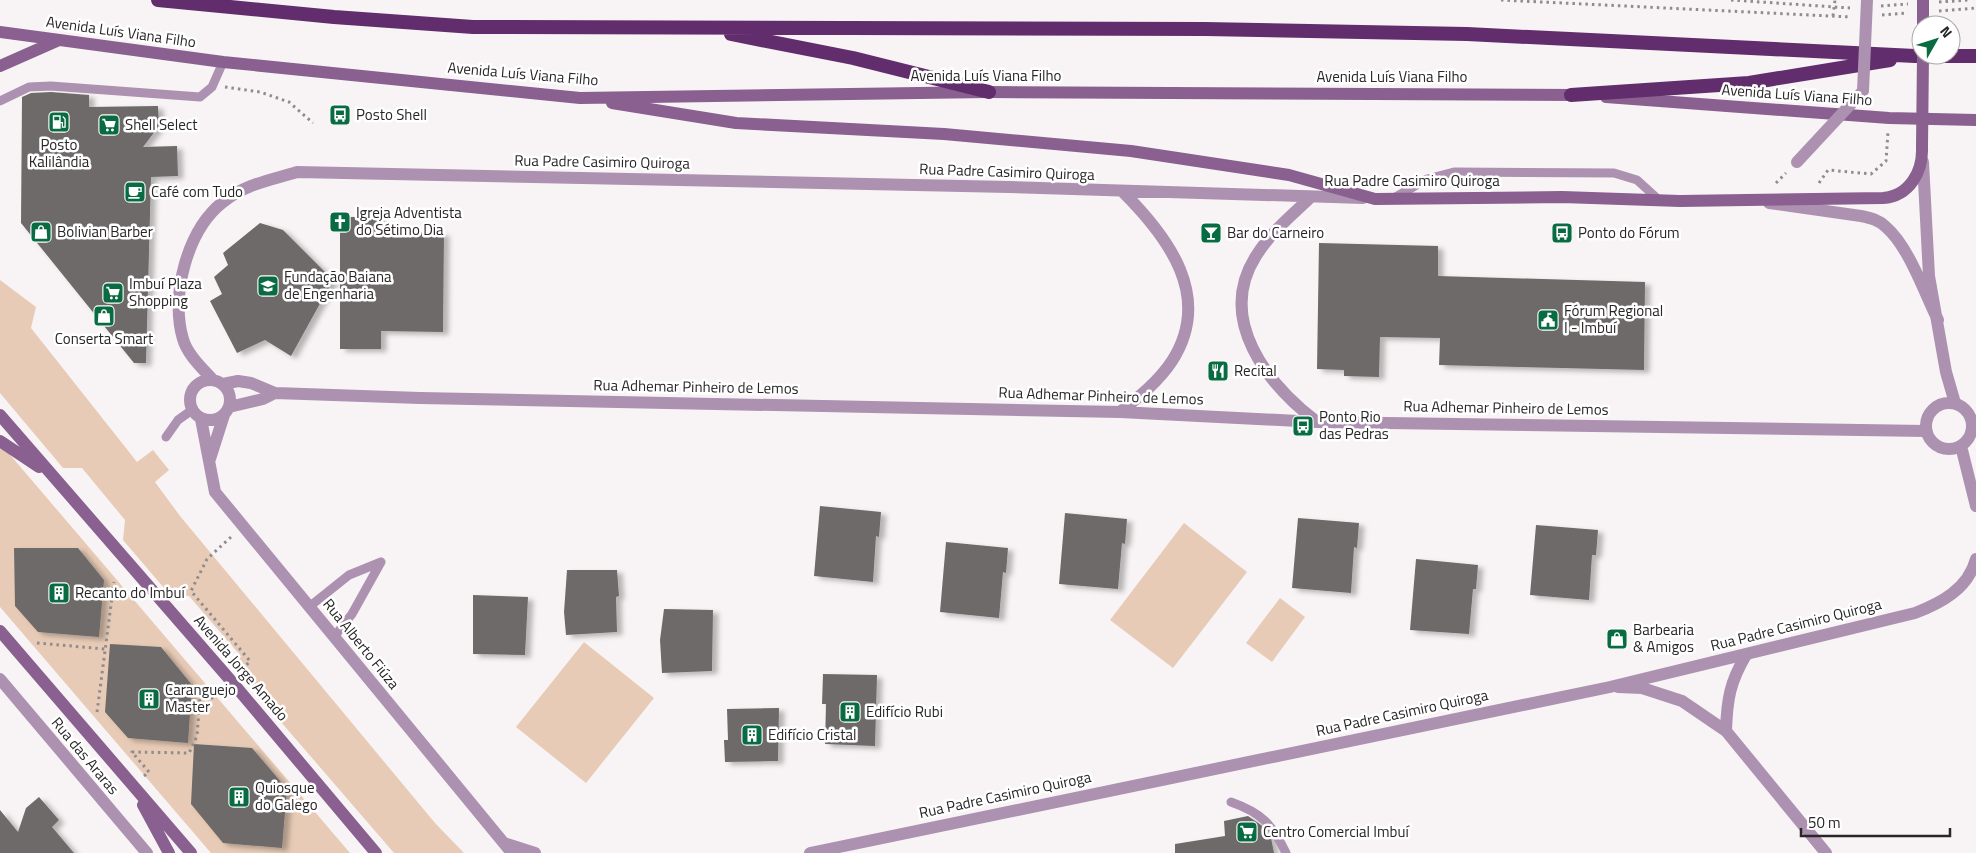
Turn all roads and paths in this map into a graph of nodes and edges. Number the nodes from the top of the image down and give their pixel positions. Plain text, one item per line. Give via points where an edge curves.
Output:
1 (158, 0) edge
2 (1501, 0) edge
3 (1835, 0) edge
4 (1867, 0) edge
5 (1923, 0) edge
6 (1976, 8) edge
7 (1938, 11) dead end
8 (1910, 13) dead end
9 (1872, 15) dead end
10 (1923, 15) edge
11 (1833, 16) junction
12 (1853, 17) dead end
13 (700, 28) junction
14 (0, 32) edge
15 (60, 40) junction
16 (1911, 55) edge
17 (1911, 56) edge
18 (1961, 56) edge
19 (1976, 56) edge
20 (223, 62) junction
21 (1919, 65) edge
22 (0, 66) edge
23 (228, 88) dead end
24 (989, 92) junction
25 (1571, 95) junction
26 (580, 98) junction
27 (0, 101) edge
28 (1889, 118) junction
29 (1976, 120) edge
30 (312, 123) dead end
31 (1797, 162) dead end
32 (1923, 162) junction
33 (1785, 174) dead end
34 (1776, 183) dead end
35 (1816, 186) dead end
36 (1123, 192) junction
37 (1311, 197) junction
38 (1376, 198) junction
39 (1394, 198) junction
40 (1659, 200) junction
41 (1751, 201) junction
42 (1938, 320) junction
43 (1946, 372) junction
44 (218, 382) junction
45 (275, 393) junction
46 (1955, 403) junction
47 (1941, 404) junction
48 (226, 411) junction
49 (1120, 412) junction
50 (197, 414) junction
51 (0, 415) edge
52 (1317, 422) junction
53 (1926, 431) junction
54 (166, 437) dead end
55 (0, 441) edge
56 (1961, 446) junction
57 (1947, 449) junction
58 (210, 459) junction
59 (1968, 474) junction
60 (54, 476) junction
61 (1976, 506) edge
62 (243, 526) junction
63 (1976, 559) edge
64 (114, 582) dead end
65 (309, 607) junction
66 (0, 631) edge
67 (334, 637) junction
68 (37, 643) dead end
69 (105, 649) junction
70 (1746, 655) junction
71 (0, 680) edge
72 (232, 682) junction
73 (1610, 687) junction
74 (97, 712) dead end
75 (1726, 731) junction
76 (133, 785) junction
77 (1231, 802) dead end
78 (503, 842) junction
79 (141, 851) edge
80 (169, 853) edge
81 (191, 853) edge
82 (376, 853) edge
83 (512, 853) edge
84 (535, 853) edge
85 (810, 853) edge
86 (1286, 853) edge
87 (1826, 853) edge

1 - 13 highway via 473,27
2 - 11 path
3 - 11 path
4 - 31 street, bridge via 1863,91
5 - 10 main road, bridge
6 - 7 path
8 - 9 path
11 - 12 path
13 - 16 highway via 1195,29 1467,34
13 - 24 highway via 853,58
14 - 15 main road, Avenida Luís Viana Filho
15 - 20 main road, Avenida Luís Viana Filho
15 - 22 main road
17 - 25 highway via 1749,83
18 - 19 highway
20 - 26 main road, Avenida Luís Viana Filho
20 - 27 lane via 212,87 200,97 51,86 29,87
21 - 32 main road, bridge
23 - 30 path via 260,92 289,102
24 - 25 main road, Avenida Luís Viana Filho
24 - 26 main road, Avenida Luís Viana Filho
25 - 28 main road, Avenida Luís Viana Filho
26 - 38 main road via 736,123 944,134 1131,151 1289,175
28 - 29 main road, Avenida Luís Viana Filho
28 - 35 path via 1886,161 1871,174 1828,170
32 - 41 main road via 1914,179 1894,197
32 - 42 street, Rua Padre Casimiro Quiroga via 1929,276
33 - 34 path
36 - 37 street, Rua Padre Casimiro Quiroga
36 - 44 street, Rua Padre Casimiro Quiroga via 297,172 258,182 223,202 207,217 188,251 180,306 183,340
36 - 49 street via 1167,243 1178,262 1189,305 1187,327 1171,362 1155,382
37 - 38 street, Rua Padre Casimiro Quiroga
37 - 52 street via 1255,256 1241,300 1242,324 1266,371 1282,392
38 - 39 main road, Rua Padre Casimiro Quiroga
39 - 40 main road, Rua Padre Casimiro Quiroga
39 - 40 lane via 1427,179 1454,172 1614,173 1637,180
40 - 41 main road, Rua Padre Casimiro Quiroga
41 - 42 street, Rua Padre Casimiro Quiroga via 1876,220 1887,227 1904,250
42 - 43 street, Rua Padre Casimiro Quiroga
43 - 46 street, Rua Padre Casimiro Quiroga
43 - 47 street, Rua Padre Casimiro Quiroga
44 - 45 street, Rua Adhemar Pinheiro de Lemos via 251,383
44 - 48 street via 230,395
44 - 50 street via 200,382 195,386 189,397
45 - 48 street, Rua Adhemar Pinheiro de Lemos
45 - 49 street, Rua Adhemar Pinheiro de Lemos
46 - 47 street
46 - 56 street via 1967,410 1972,422 1970,436
47 - 53 street via 1929,414
48 - 50 street via 213,420
48 - 58 street, Rua Alberto Fiúza
49 - 52 street, Rua Adhemar Pinheiro de Lemos
50 - 54 lane via 178,420
50 - 58 street, Rua Alberto Fiúza
51 - 60 main road, Avenida Jorge Amado
52 - 53 street, Rua Adhemar Pinheiro de Lemos
53 - 57 street via 1934,443
55 - 60 main road
56 - 57 street
56 - 59 street
57 - 59 street
58 - 62 street, Rua Alberto Fiúza via 215,492
59 - 61 street
60 - 72 main road, Avenida Jorge Amado
62 - 65 street, Rua Alberto Fiúza
62 - 72 path via 207,559 191,591 250,661
63 - 70 street, Rua Padre Casimiro Quiroga via 1969,576 1958,589 1932,606
64 - 69 path
65 - 67 street, Rua Alberto Fiúza
65 - 67 lane via 349,575 381,562 352,614
66 - 76 main road
67 - 78 street, Rua Alberto Fiúza
68 - 69 path
69 - 74 path
70 - 73 street, Rua Padre Casimiro Quiroga
70 - 75 street via 1729,692
71 - 79 street, Rua das Araras
72 - 76 path via 213,699 201,686 197,736 189,753 132,752 149,772
72 - 82 main road, Avenida Jorge Amado
73 - 75 street via 1642,688 1668,695 1701,712
73 - 85 street, Rua Padre Casimiro Quiroga
75 - 87 street
76 - 80 main road
76 - 81 main road
77 - 86 lane via 1262,816
78 - 83 street, Rua Alberto Fiúza
78 - 84 street

